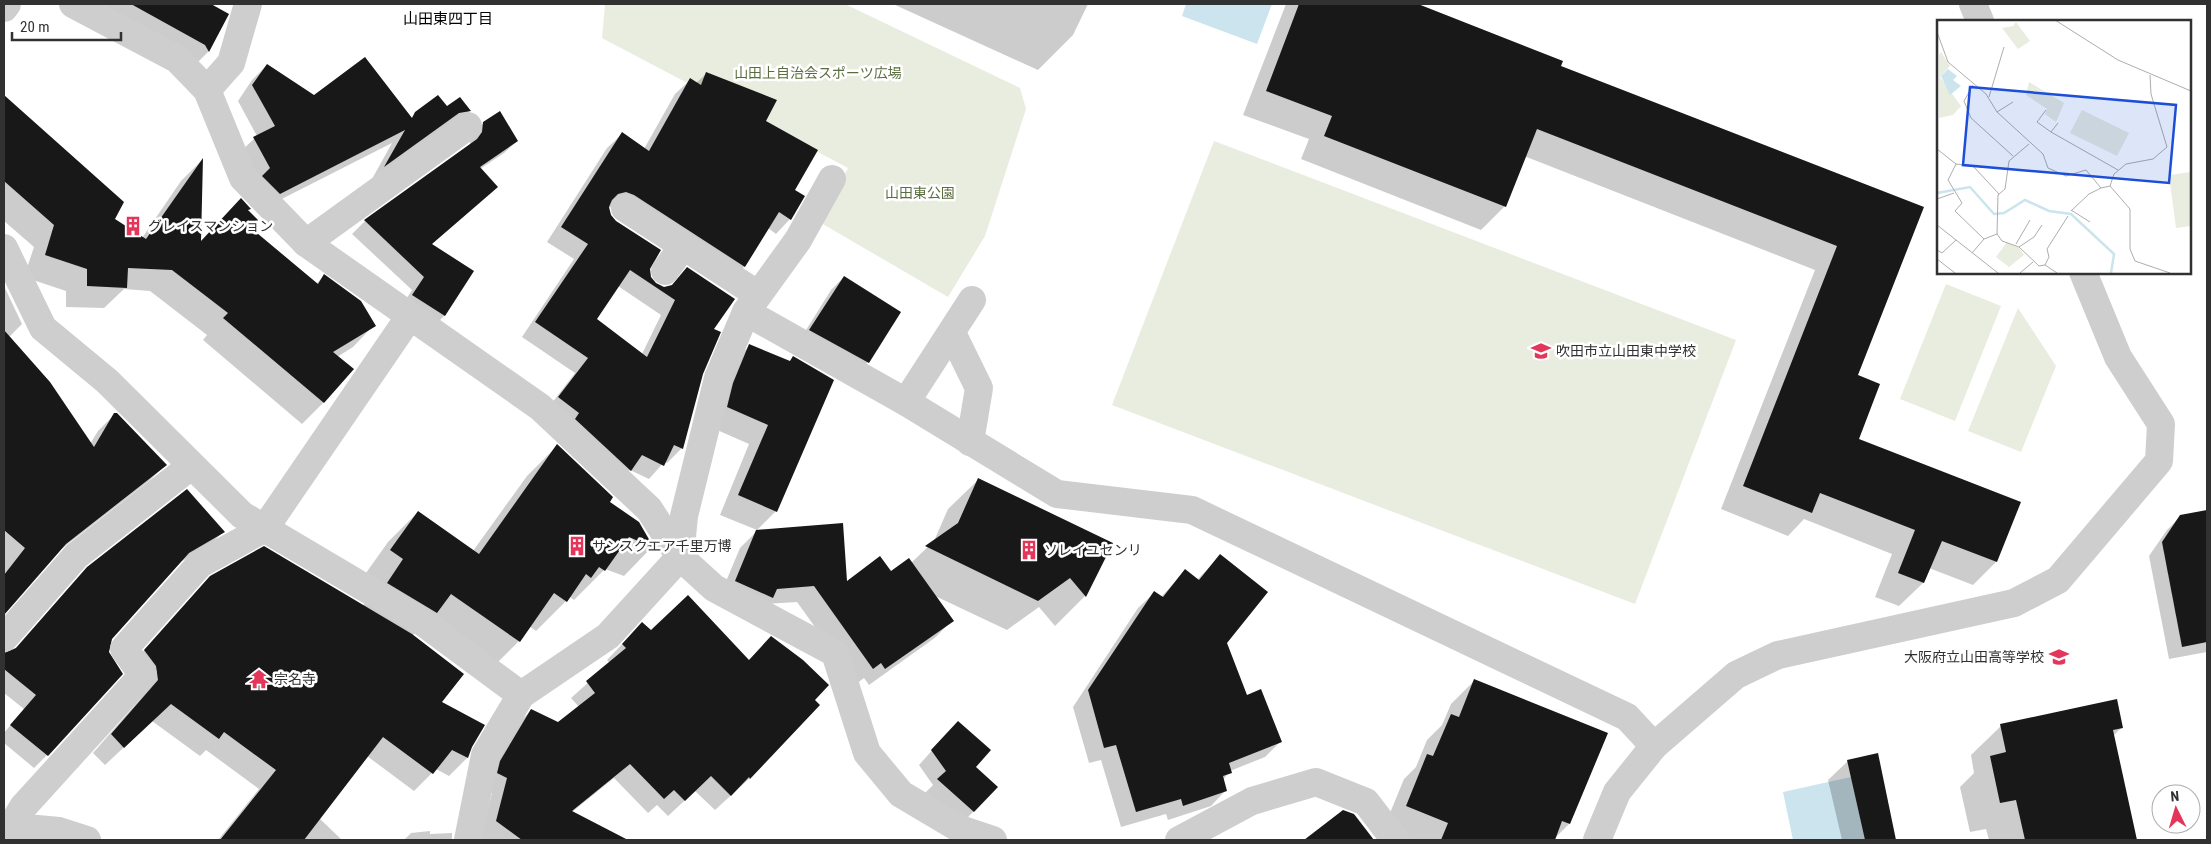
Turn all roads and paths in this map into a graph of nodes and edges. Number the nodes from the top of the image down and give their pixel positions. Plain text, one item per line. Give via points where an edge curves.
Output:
1 (7, 4) edge
2 (73, 4) edge
3 (248, 4) edge
4 (1973, 4) edge
5 (4, 8) edge
6 (1980, 20) edge
7 (207, 90) junction
8 (468, 126) dead end
9 (832, 179) dead end
10 (625, 208) dead end
11 (306, 244) junction
12 (683, 246) junction
13 (4, 248) edge
14 (665, 271) dead end
15 (2084, 274) edge
16 (972, 300) dead end
17 (751, 303) junction
18 (410, 316) junction
19 (952, 333) junction
20 (906, 402) junction
21 (970, 442) junction
22 (191, 466) junction
23 (265, 528) junction
24 (680, 557) junction
25 (4, 638) edge
26 (521, 695) junction
27 (1654, 746) junction
28 (8, 826) edge
29 (87, 840) edge
30 (468, 840) edge
31 (993, 840) edge
32 (1179, 840) edge
33 (1395, 840) edge
34 (1597, 840) edge

1 - 5 street
2 - 7 street via 178,59
3 - 7 street via 231,62
4 - 6 street
7 - 11 street via 243,178
8 - 11 street
9 - 17 street via 798,240
10 - 12 street
11 - 18 street
12 - 14 street
12 - 17 street
13 - 22 street via 43,328 107,381
15 - 27 street via 2118,357 2161,424 2159,461 2058,580 2014,603 1778,655 1736,675
16 - 19 street
17 - 20 street
17 - 24 street via 718,378 684,516
18 - 23 street
18 - 24 street via 540,407 649,509
19 - 20 street
19 - 21 street via 979,388
20 - 21 street
21 - 27 street via 1057,494 1192,510 1627,716
22 - 23 street via 242,515
22 - 25 street via 76,556
23 - 26 street via 421,620
23 - 28 street via 200,564 124,649 143,675
24 - 26 street via 608,636
24 - 31 street via 714,588 835,653 867,753 901,794 960,829
26 - 30 street via 485,755
27 - 34 street via 1617,792
28 - 29 street via 59,831
32 - 33 street via 1252,801 1316,782 1366,802

